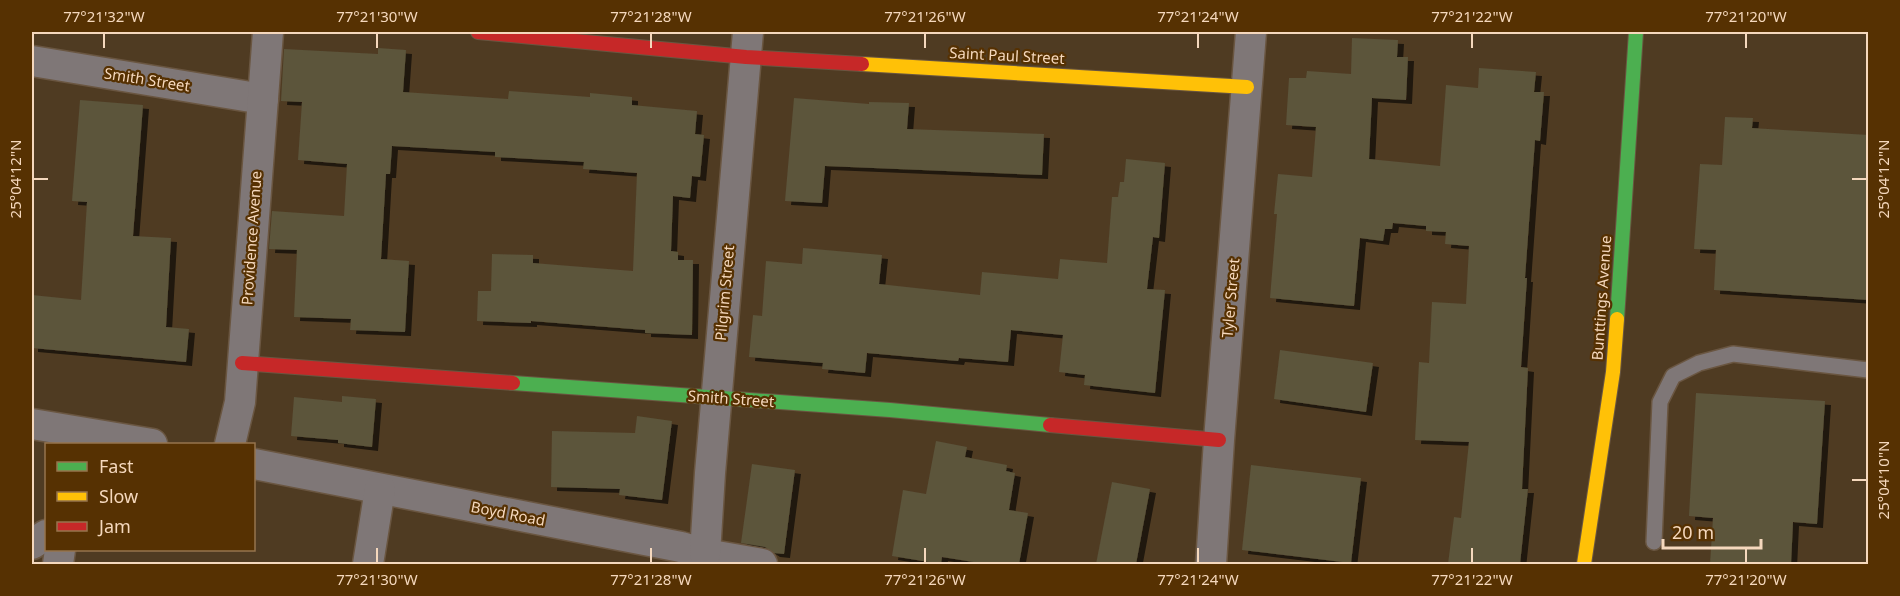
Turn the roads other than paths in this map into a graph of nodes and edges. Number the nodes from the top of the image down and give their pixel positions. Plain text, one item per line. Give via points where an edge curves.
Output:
1 (268, 32) edge
2 (478, 32) edge
3 (1251, 32) edge
4 (1636, 32) edge
5 (747, 44) edge
6 (32, 62) edge
7 (1247, 87) junction
8 (263, 99) junction
9 (243, 363) junction
10 (1869, 370) edge
11 (716, 398) junction
12 (32, 424) edge
13 (1219, 440) junction
14 (134, 443) edge
15 (230, 443) edge
16 (255, 464) edge
17 (380, 489) junction
18 (45, 536) edge
19 (1654, 542) dead end
20 (32, 544) edge
21 (687, 555) edge
22 (368, 564) edge
23 (762, 564) edge
24 (1211, 564) edge
25 (1584, 564) edge

1 - 8 street, Providence Avenue
2 - 5 street, Saint Paul Street
3 - 7 street, Tyler Street
4 - 25 street, Bunttings Avenue via 1614,372
5 - 7 street, Saint Paul Street
5 - 11 street, Pilgrim Street
6 - 8 street, Smith Street
7 - 13 street, Tyler Street
8 - 9 street, Providence Avenue
9 - 11 street, Smith Street
9 - 15 street, Providence Avenue via 240,402
10 - 19 lane via 1733,354 1699,363 1673,376 1660,402
11 - 13 street, Smith Street
11 - 21 street, Pilgrim Street
12 - 14 street
13 - 24 street, Tyler Street
16 - 17 street, Boyd Road
17 - 21 street, Boyd Road
17 - 22 street
18 - 20 street
21 - 23 street, Boyd Road

